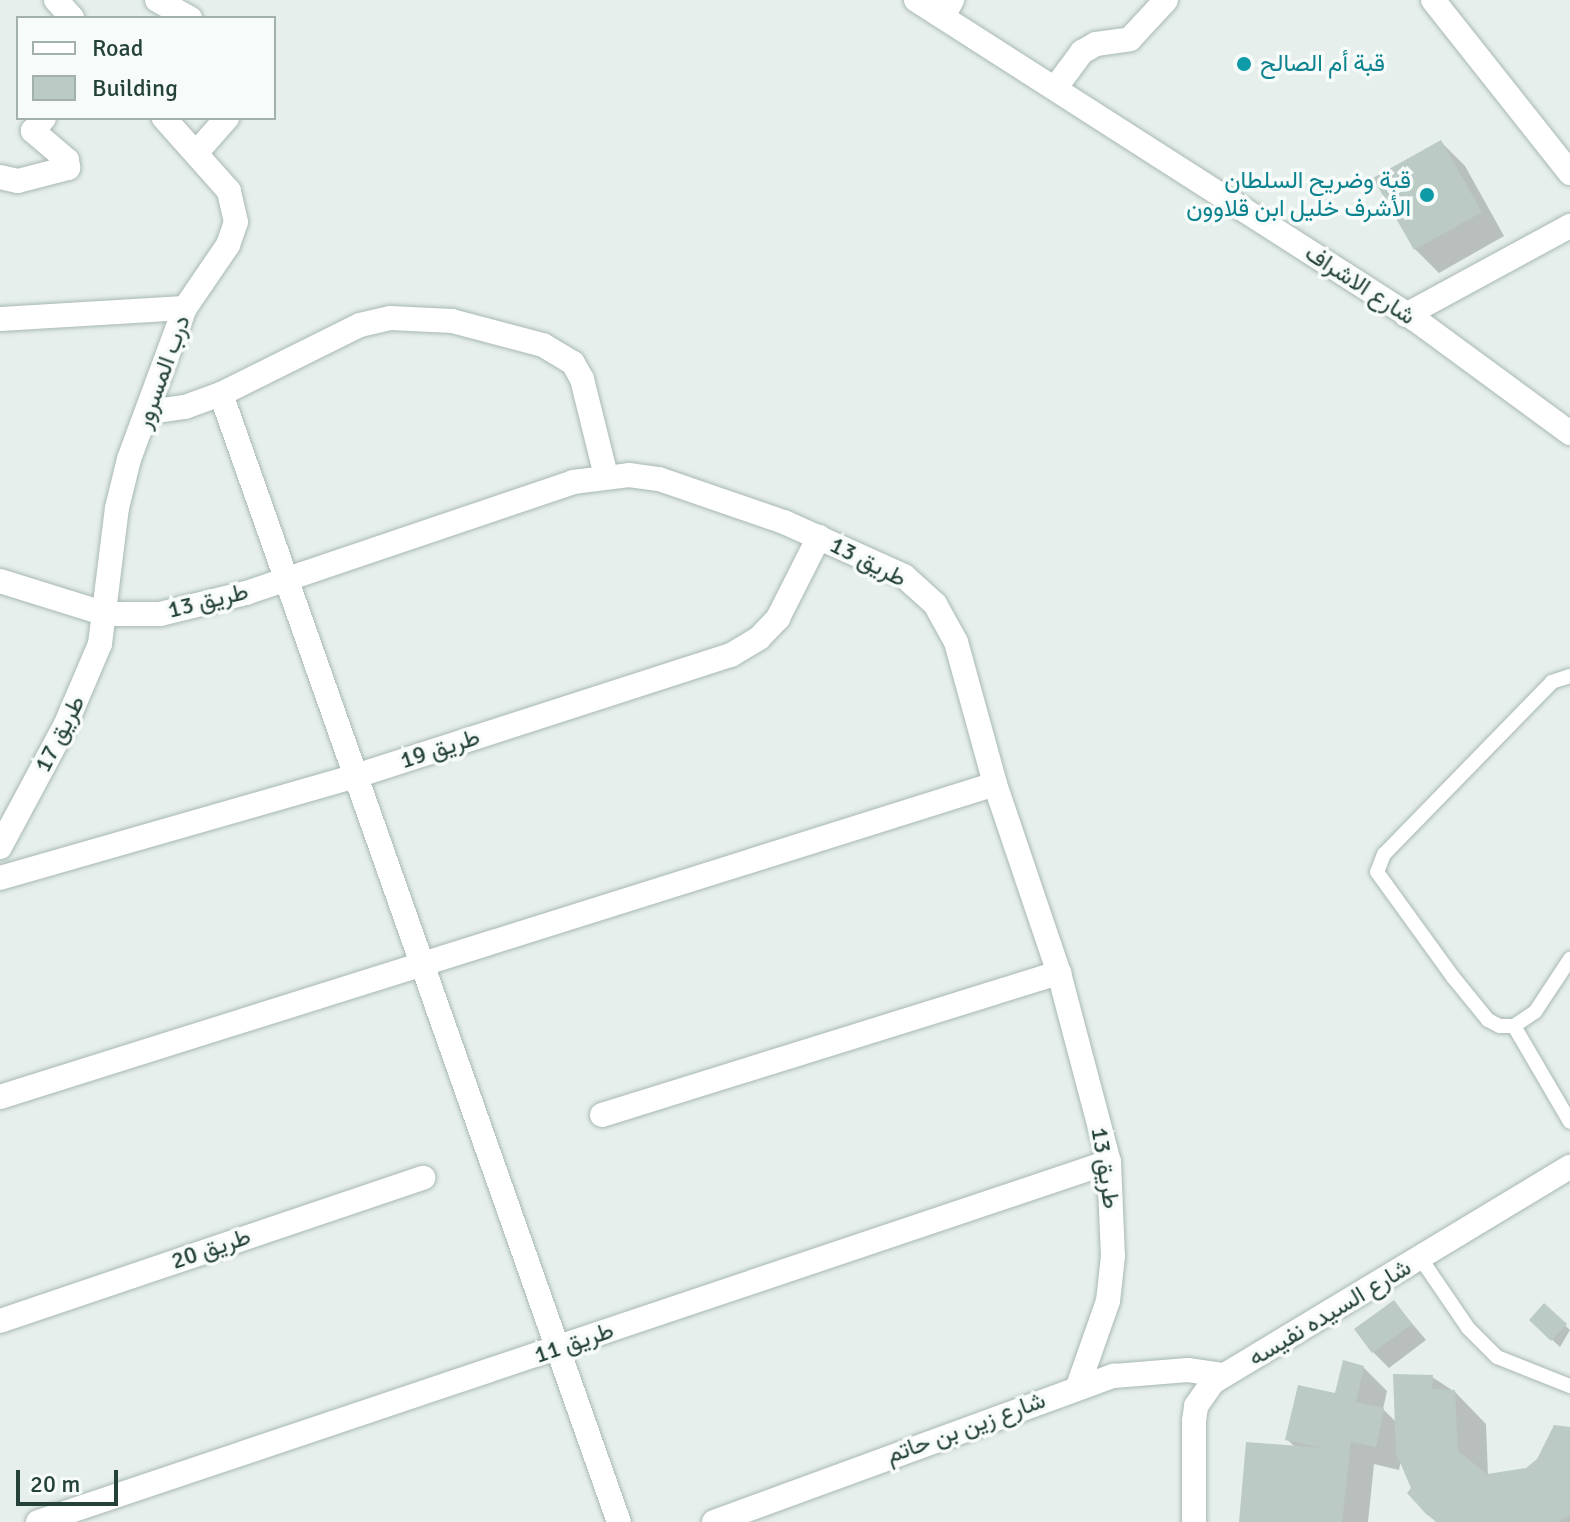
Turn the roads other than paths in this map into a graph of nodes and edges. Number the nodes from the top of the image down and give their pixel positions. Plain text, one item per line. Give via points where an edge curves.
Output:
1 (56, 0) edge
2 (916, 0) edge
3 (1166, 0) edge
4 (1433, 0) edge
5 (948, 7) edge
6 (70, 16) edge
7 (1056, 87) junction
8 (42, 120) edge
9 (166, 120) edge
10 (225, 120) edge
11 (196, 153) junction
12 (1570, 173) edge
13 (9, 179) edge
14 (1570, 226) edge
15 (185, 308) junction
16 (1406, 315) junction
17 (0, 319) edge
18 (221, 394) junction
19 (149, 412) junction
20 (1570, 433) edge
21 (606, 476) junction
22 (819, 537) junction
23 (287, 580) junction
24 (0, 581) edge
25 (106, 614) junction
26 (1570, 676) edge
27 (356, 776) junction
28 (995, 784) junction
29 (0, 847) edge
30 (0, 878) edge
31 (1570, 959) edge
32 (423, 964) junction
33 (1059, 973) junction
34 (1514, 1026) junction
35 (0, 1097) edge
36 (602, 1115) dead end
37 (1570, 1122) edge
38 (1109, 1162) junction
39 (1570, 1167) edge
40 (423, 1178) dead end
41 (1421, 1259) junction
42 (0, 1321) edge
43 (558, 1348) junction
44 (1224, 1375) junction
45 (1078, 1386) junction
46 (1570, 1386) edge
47 (38, 1522) edge
48 (619, 1522) edge
49 (714, 1522) edge
50 (1194, 1522) edge

1 - 6 street
2 - 5 street, شارع الاشراف
3 - 7 street via 1130,39 1096,44 1082,52
4 - 12 street
5 - 7 street, شارع الاشراف
7 - 16 street, شارع الاشراف
8 - 13 street via 33,131 67,160 68,168
9 - 11 street, درب المسرور
10 - 11 street
11 - 15 street, درب المسرور via 229,191 236,222 228,245
14 - 16 street
15 - 17 street
15 - 19 street, درب المسرور
16 - 20 street, شارع الاشراف
18 - 19 street
18 - 21 street via 360,325 390,318 452,321 543,345 573,363 582,379
18 - 23 street
19 - 25 street, درب المسرور via 129,459 117,508
21 - 22 street, طريق 13 via 659,479
21 - 23 street, طريق 13 via 551,489
22 - 27 street, طريق 19 via 778,618 731,655
22 - 28 street, طريق 13 via 904,576 935,604 956,642
23 - 25 street, طريق 13 via 160,614
23 - 27 street
24 - 25 street, طريق 13
25 - 29 street, طريق 17 via 84,686
26 - 34 lane via 1552,682 1378,862 1382,881 1488,1020
27 - 30 street, طريق 19
27 - 32 street
28 - 32 street
28 - 33 street, طريق 13
31 - 34 lane via 1535,1012
32 - 35 street
32 - 43 street
33 - 36 street
33 - 38 street, طريق 13
34 - 37 lane
38 - 43 street, طريق 11
38 - 45 street, طريق 13 via 1113,1256 1108,1301
39 - 41 street, شارع السيده نفيسه
40 - 42 street, طريق 20
41 - 44 street, شارع السيده نفيسه
41 - 46 lane via 1468,1328 1497,1357
43 - 47 street, طريق 11
43 - 48 street
44 - 45 street, شارع زين بن حاتم via 1150,1370
44 - 50 street, شارع السيده نفيسه via 1196,1406
45 - 49 street, شارع زين بن حاتم

